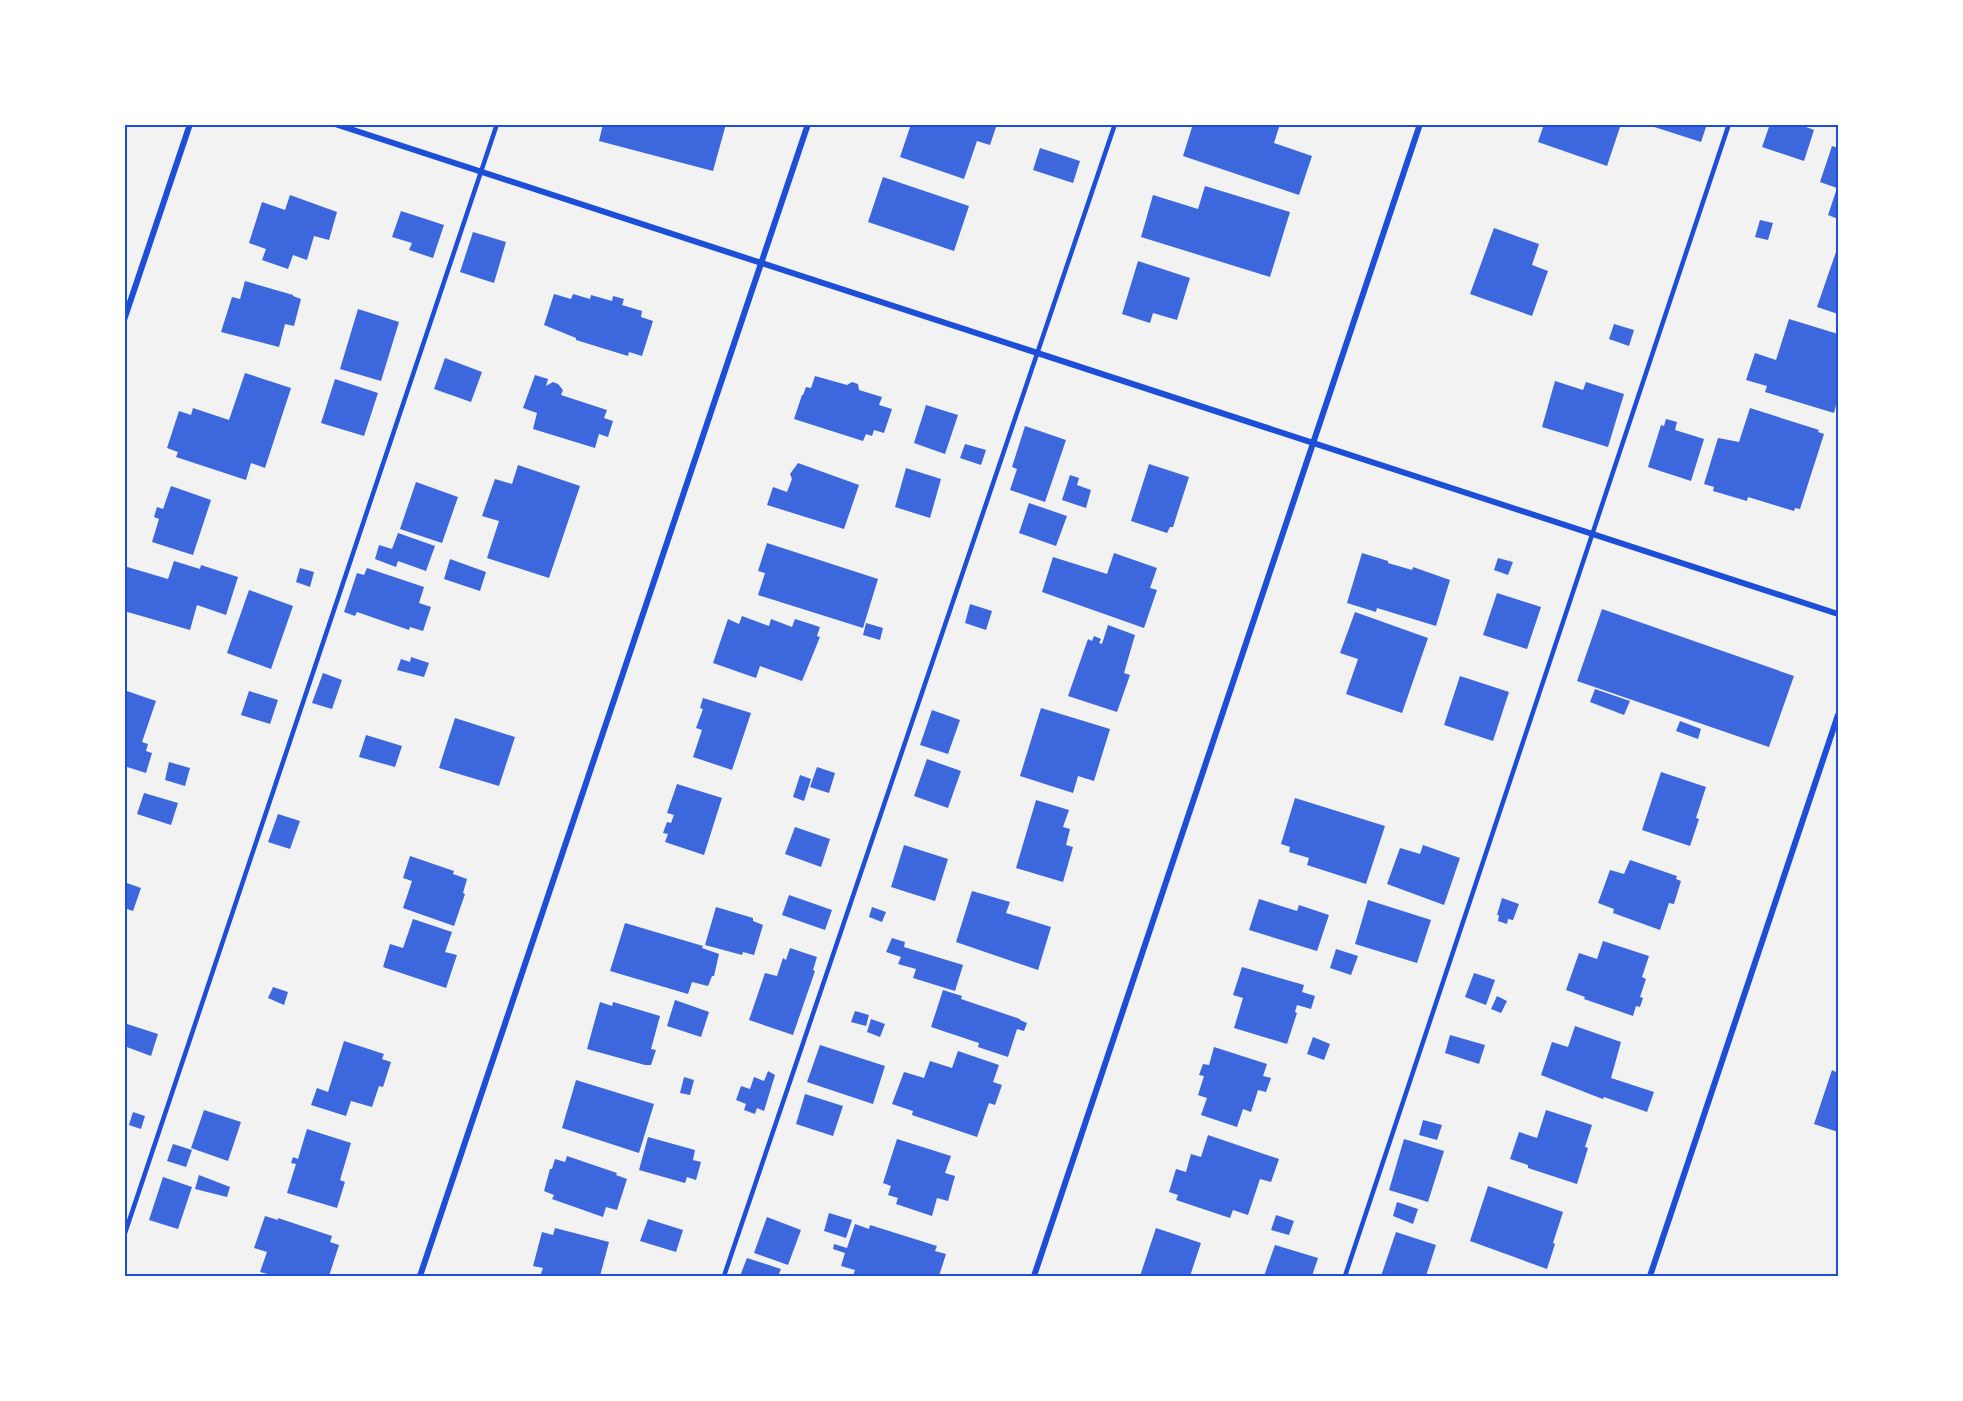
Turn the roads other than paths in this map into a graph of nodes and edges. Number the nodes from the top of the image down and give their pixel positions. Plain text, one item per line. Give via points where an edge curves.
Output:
1 (190, 124) edge
2 (335, 124) edge
3 (497, 124) edge
4 (808, 124) edge
5 (1115, 124) edge
6 (1420, 124) edge
7 (1729, 124) edge
8 (481, 172) junction
9 (762, 262) junction
10 (124, 320) edge
11 (1039, 353) junction
12 (1313, 443) junction
13 (1594, 534) junction
14 (1839, 614) edge
15 (1839, 716) edge
16 (124, 1236) edge
17 (420, 1276) edge
18 (724, 1276) edge
19 (1034, 1276) edge
20 (1345, 1276) edge
21 (1650, 1276) edge

1 - 10 street
2 - 8 street
3 - 8 lane
4 - 9 street
5 - 11 lane
6 - 12 street
7 - 13 lane
8 - 9 street
8 - 16 lane
9 - 11 street
9 - 17 street
11 - 12 street
11 - 18 lane
12 - 13 street
12 - 19 street
13 - 14 street
13 - 20 lane
15 - 21 street

